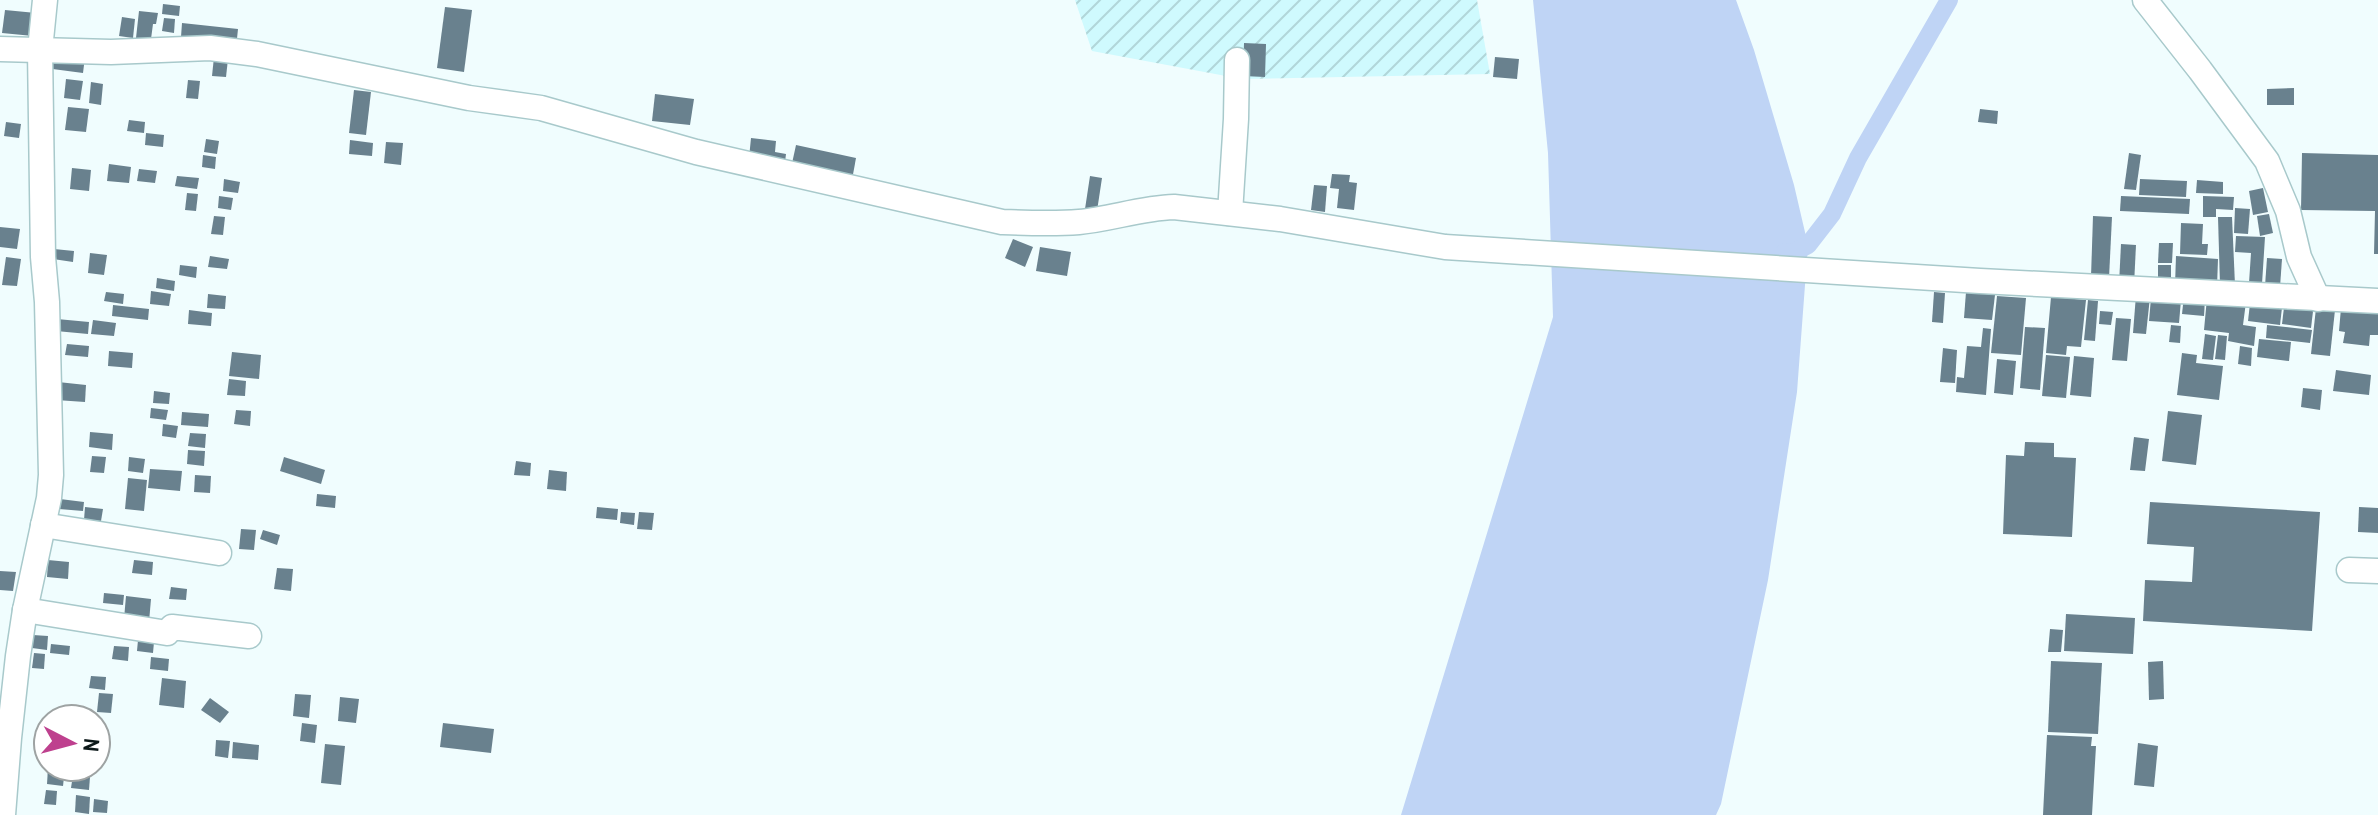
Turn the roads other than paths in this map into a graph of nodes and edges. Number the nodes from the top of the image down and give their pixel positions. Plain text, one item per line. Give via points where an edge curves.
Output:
1 (45, 0) edge
2 (2145, 0) edge
3 (0, 49) edge
4 (40, 50) junction
5 (1237, 60) dead end
6 (1230, 213) junction
7 (2318, 299) junction
8 (2378, 301) edge
9 (43, 525) junction
10 (219, 553) dead end
11 (2349, 570) dead end
12 (2378, 571) edge
13 (25, 610) junction
14 (249, 636) dead end
15 (4, 737) edge
16 (3, 815) edge

1 - 4 street
2 - 7 street via 2267,161
3 - 4 street
4 - 6 street via 210,48 257,54 541,108 696,152 1002,222 1081,222 1157,207
4 - 9 street via 51,463
5 - 6 street
6 - 7 street via 1445,247
7 - 8 street
9 - 10 street
9 - 13 street
11 - 12 street
13 - 14 street via 167,633 172,627
13 - 15 street
15 - 16 street

